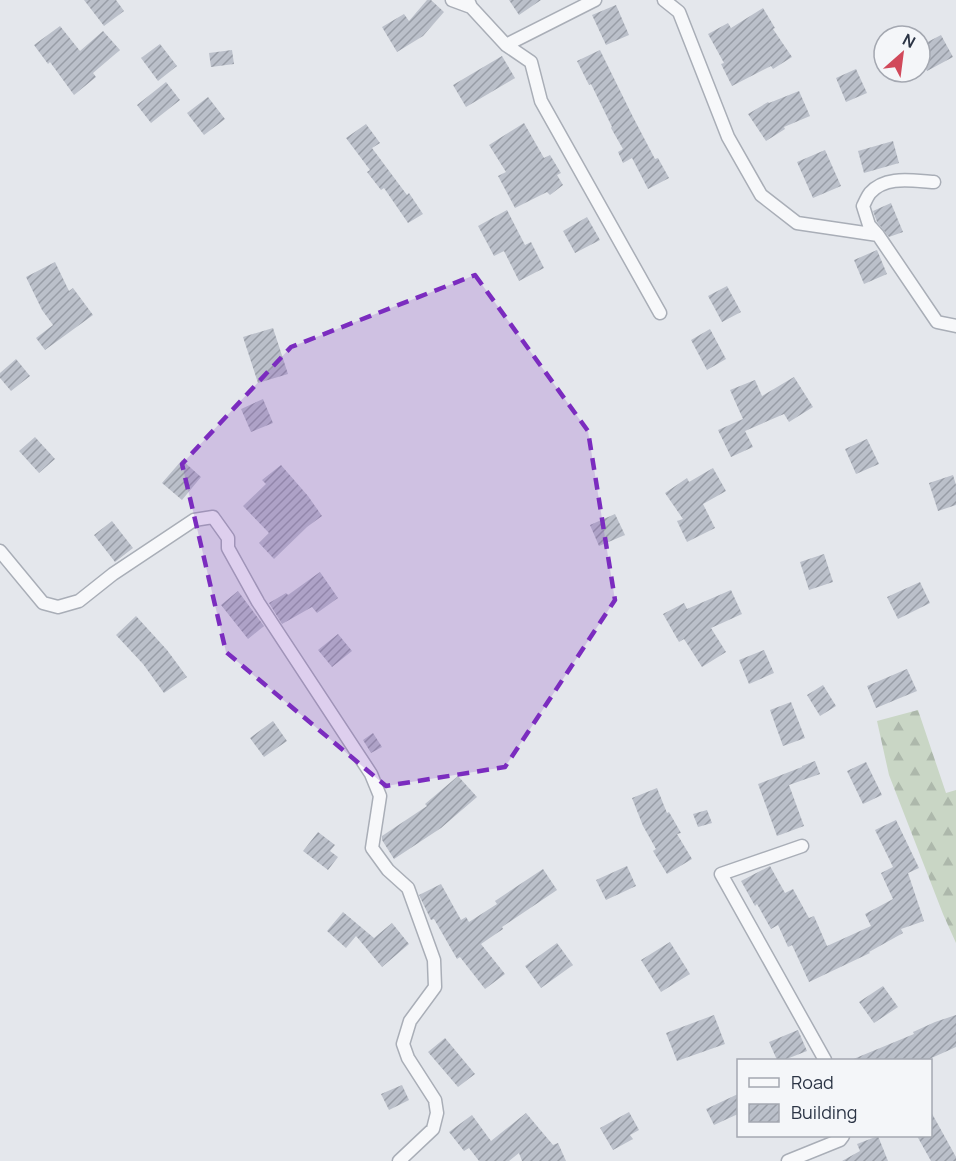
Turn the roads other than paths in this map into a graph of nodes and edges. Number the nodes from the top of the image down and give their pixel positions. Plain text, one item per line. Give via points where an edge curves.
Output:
1 (452, 0) edge
2 (595, 0) edge
3 (664, 0) edge
4 (469, 4) edge
5 (506, 45) junction
6 (934, 182) dead end
7 (878, 235) junction
8 (660, 313) dead end
9 (956, 326) edge
10 (0, 551) edge
11 (802, 846) dead end
12 (824, 1059) edge
13 (842, 1137) edge
14 (399, 1161) edge
15 (788, 1161) edge

1 - 4 street
2 - 5 street
3 - 7 street via 679,12 728,137 761,195 797,222
4 - 5 street
5 - 8 street via 531,62 541,101
6 - 7 street via 890,181 869,194 863,206 869,225
7 - 9 street via 937,322
10 - 14 street via 43,603 58,608 79,601 194,520 213,517 228,538 228,548 258,602 371,774 380,796 372,848 408,888 434,960 435,987 410,1021 404,1044 408,1058 435,1100 437,1113 433,1130
11 - 12 street via 721,874
13 - 15 street

